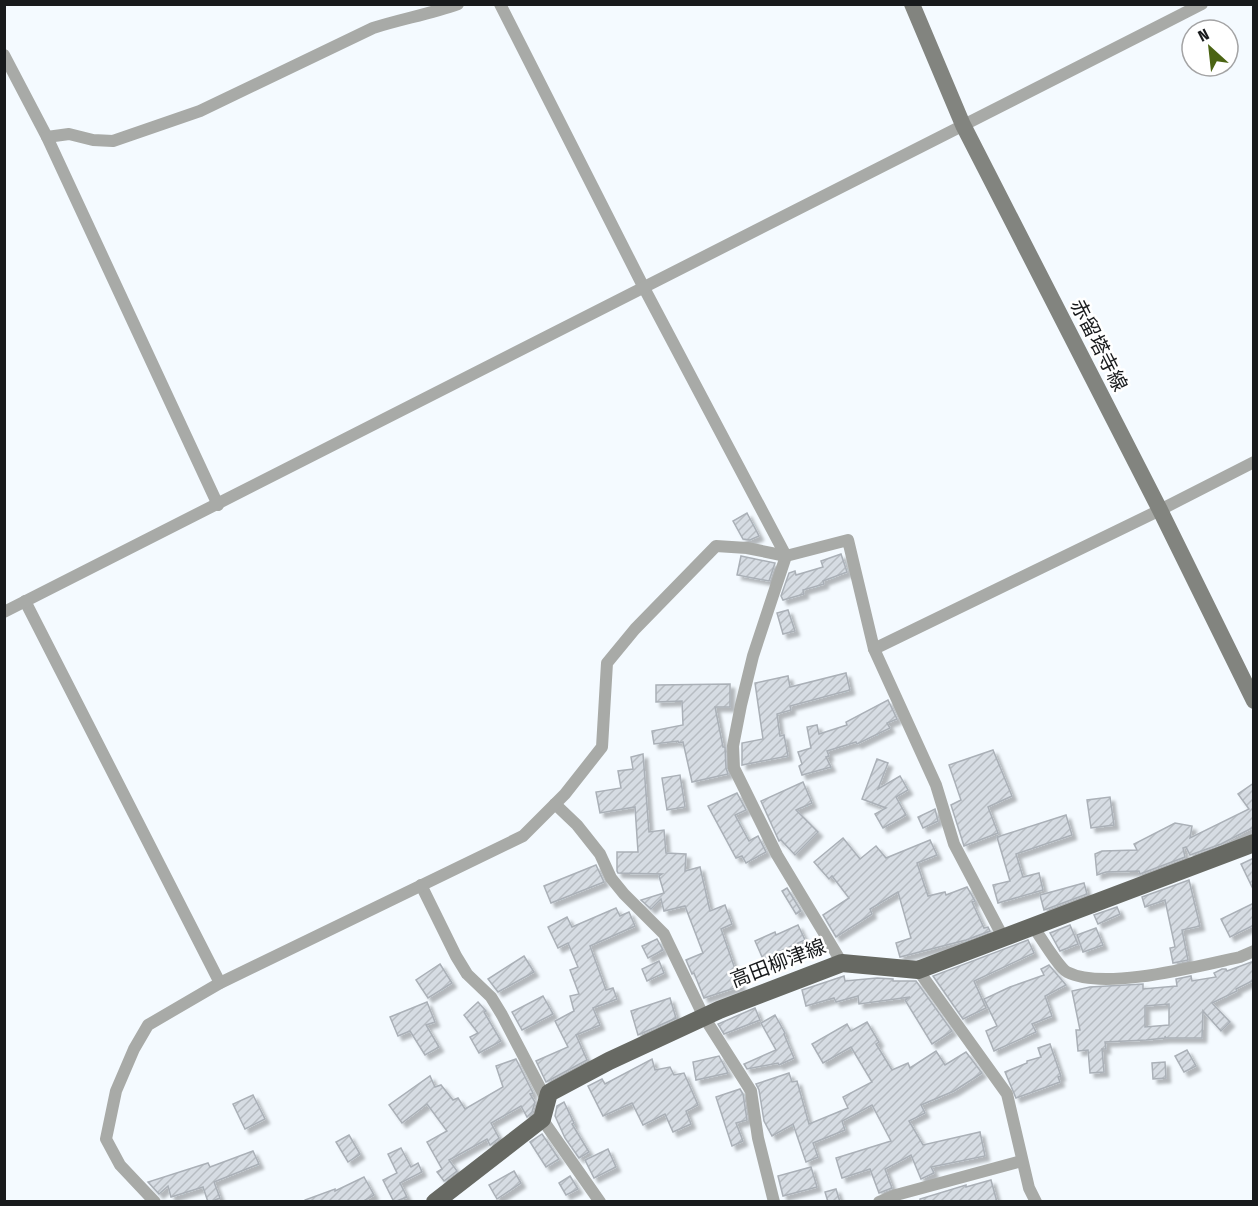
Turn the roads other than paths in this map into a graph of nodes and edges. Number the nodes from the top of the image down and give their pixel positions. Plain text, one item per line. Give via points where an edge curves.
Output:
1 (458, 4) edge
2 (500, 4) edge
3 (912, 4) edge
4 (1202, 4) edge
5 (4, 55) edge
6 (963, 125) junction
7 (47, 137) junction
8 (643, 286) junction
9 (1254, 462) edge
10 (218, 505) junction
11 (1160, 510) junction
12 (786, 556) junction
13 (25, 602) junction
14 (4, 612) edge
15 (874, 649) junction
16 (1254, 702) edge
17 (555, 804) junction
18 (1254, 843) edge
19 (421, 885) junction
20 (1034, 928) junction
21 (1004, 939) junction
22 (1254, 951) edge
23 (842, 963) junction
24 (918, 970) junction
25 (220, 983) junction
26 (704, 1017) junction
27 (545, 1110) junction
28 (1022, 1161) junction
29 (155, 1202) edge
30 (435, 1202) edge
31 (600, 1202) edge
32 (774, 1202) edge
33 (879, 1202) edge
34 (1036, 1202) edge

1 - 7 street via 373,28 200,111 113,141 69,134
2 - 8 street
3 - 6 main road, 赤留塔寺線
4 - 6 street
5 - 7 street
6 - 8 street
6 - 11 main road, 赤留塔寺線
7 - 10 street
8 - 10 street
8 - 12 street
9 - 11 street
10 - 13 street
11 - 15 street
11 - 16 main road, 赤留塔寺線
12 - 15 street via 848,540
12 - 17 street via 716,546 635,628 607,663 602,747
12 - 23 street via 753,656 733,746 734,768 777,855
13 - 14 street
13 - 25 street
15 - 21 street via 936,785 954,844
17 - 19 street via 523,836
17 - 26 street via 600,855 624,894 664,934
18 - 20 main road, 高田柳津線
19 - 25 street
19 - 27 street via 467,974 502,1015
20 - 21 main road, 高田柳津線
20 - 22 street via 1065,971 1091,980 1153,975
21 - 24 main road, 高田柳津線
23 - 24 main road, 高田柳津線
23 - 26 main road, 高田柳津線
24 - 28 street via 1007,1094
25 - 29 street via 148,1025 116,1090 106,1139 120,1165
26 - 27 main road, 高田柳津線 via 549,1093
26 - 32 street via 751,1091
27 - 30 main road, 高田柳津線
27 - 31 street
28 - 33 street
28 - 34 street

